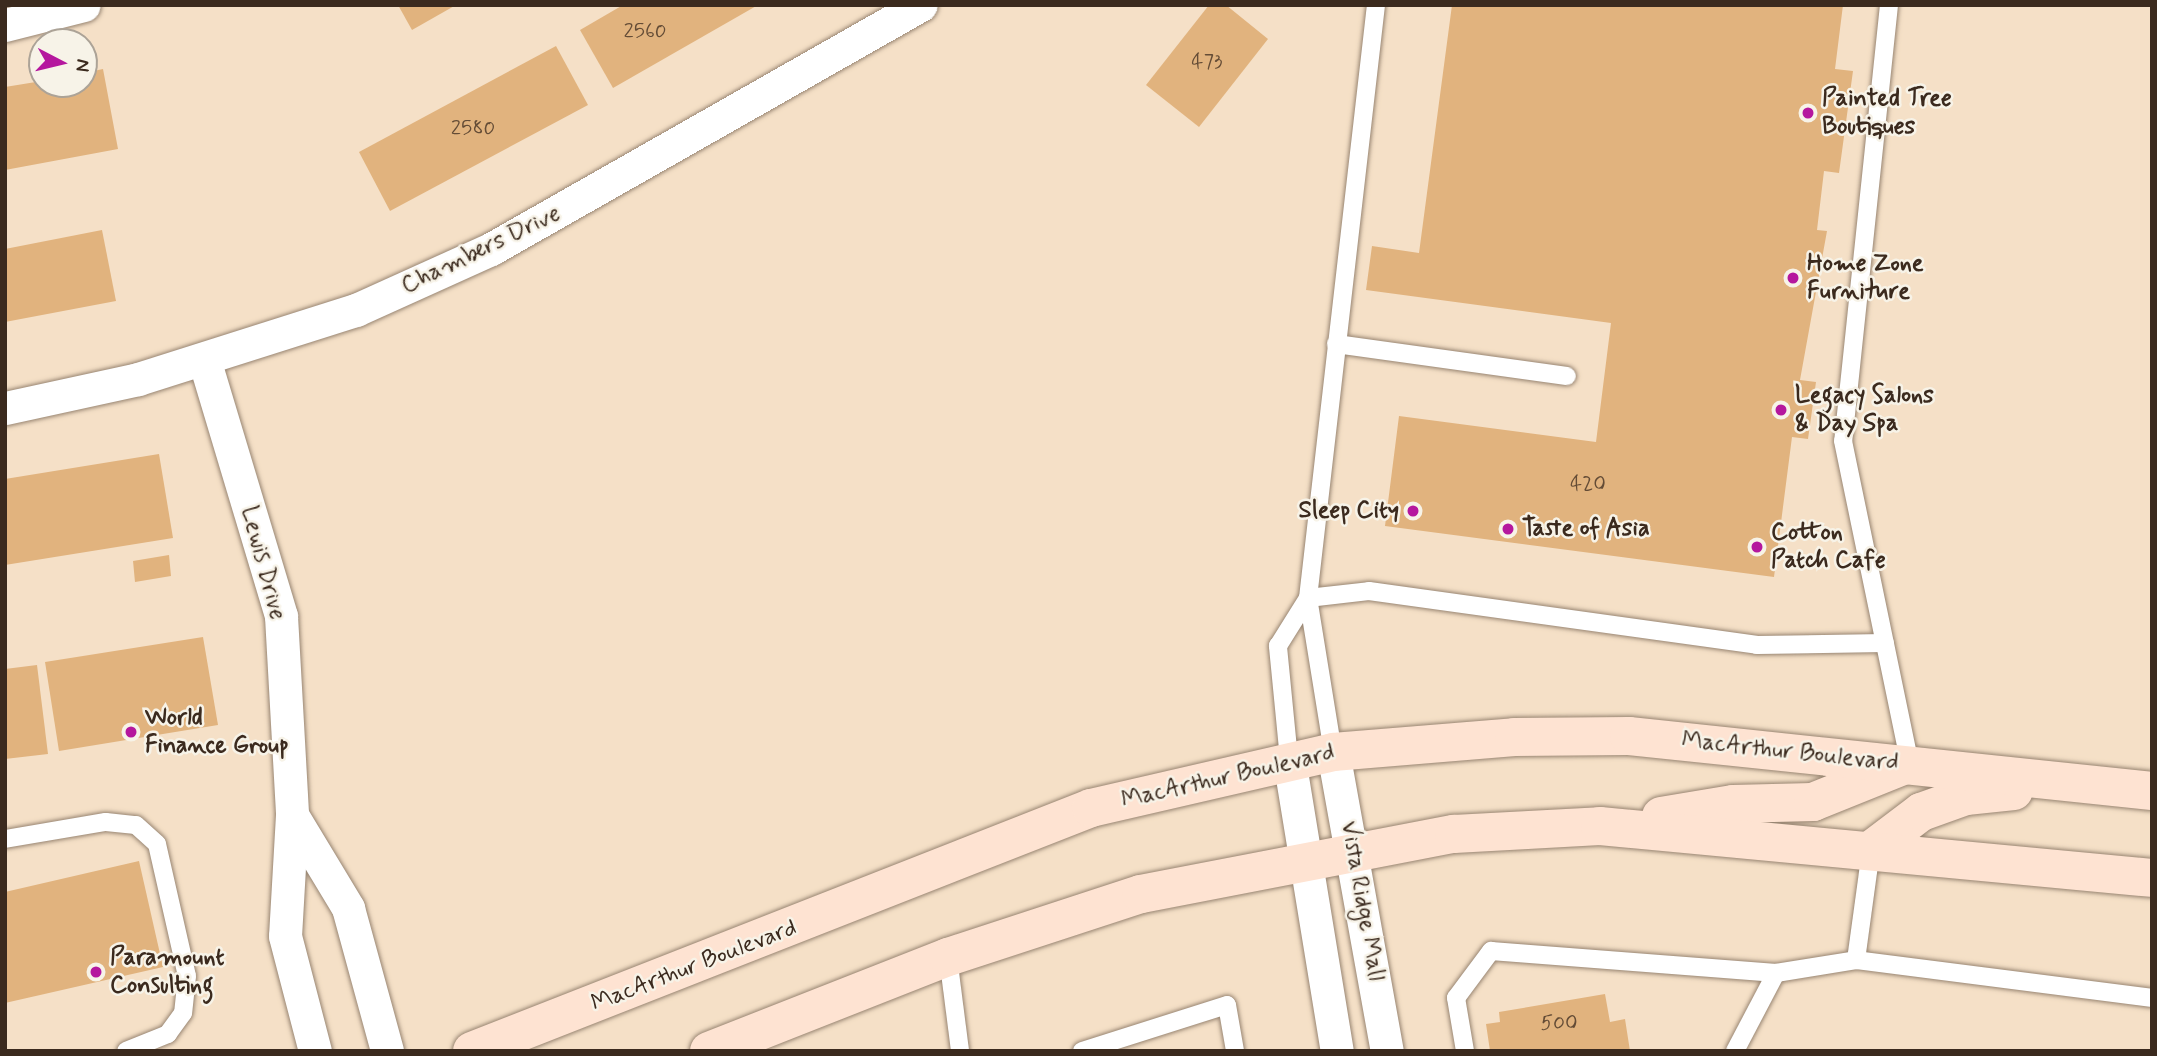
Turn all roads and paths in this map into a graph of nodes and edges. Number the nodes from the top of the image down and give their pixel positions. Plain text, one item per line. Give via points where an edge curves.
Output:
1 (84, 5) edge
2 (920, 5) edge
3 (1376, 5) edge
4 (1889, 5) edge
5 (5, 25) edge
6 (1336, 344) junction
7 (204, 359) junction
8 (1567, 376) dead end
9 (5, 408) edge
10 (1308, 598) junction
11 (1885, 643) junction
12 (1333, 752) junction
13 (1289, 760) junction
14 (1910, 764) junction
15 (2089, 784) junction
16 (2152, 791) edge
17 (292, 815) junction
18 (1600, 826) junction
19 (5, 839) edge
20 (1354, 849) junction
21 (1871, 850) junction
22 (1304, 859) junction
23 (2152, 878) edge
24 (948, 957) junction
25 (1856, 960) junction
26 (1776, 974) junction
27 (2152, 998) edge
28 (126, 1051) edge
29 (315, 1051) edge
30 (387, 1051) edge
31 (472, 1051) edge
32 (709, 1051) edge
33 (960, 1051) edge
34 (1082, 1051) edge
35 (1235, 1051) edge
36 (1337, 1051) edge
37 (1387, 1051) edge
38 (1465, 1051) edge
39 (1735, 1051) edge

1 - 5 street
2 - 7 street, Chambers Drive via 491,249 356,310
3 - 6 lane
4 - 11 lane via 1843,441
6 - 8 lane
6 - 10 lane
7 - 9 street, Chambers Drive
7 - 17 street, Lewis Drive via 281,616
10 - 11 lane via 1369,591 1756,645
10 - 12 lane
10 - 13 lane via 1278,646
11 - 14 lane
12 - 13 main road, MacArthur Boulevard
12 - 14 main road, MacArthur Boulevard via 1514,737 1629,736
12 - 20 street, Vista Ridge Mall
13 - 22 street, Vista Ridge Mall
13 - 31 main road, MacArthur Boulevard via 1091,808
14 - 15 main road, MacArthur Boulevard
14 - 18 main road via 1814,802 1733,804
15 - 16 main road, MacArthur Boulevard
15 - 21 main road via 1966,796 1921,812
17 - 29 street, Lewis Drive via 285,936
17 - 30 street, Lewis Drive via 348,908
18 - 20 main road via 1454,834
18 - 21 main road
19 - 28 lane via 106,822 136,825 157,844 187,976 183,1013 168,1034
20 - 22 main road
20 - 37 street, Vista Ridge Mall
21 - 23 main road
21 - 25 lane
22 - 24 main road via 1141,894
22 - 36 street, Vista Ridge Mall
24 - 32 main road
24 - 33 lane
25 - 26 lane
25 - 27 lane
26 - 38 lane via 1491,951 1456,998
26 - 39 lane
34 - 35 lane via 1227,1005

